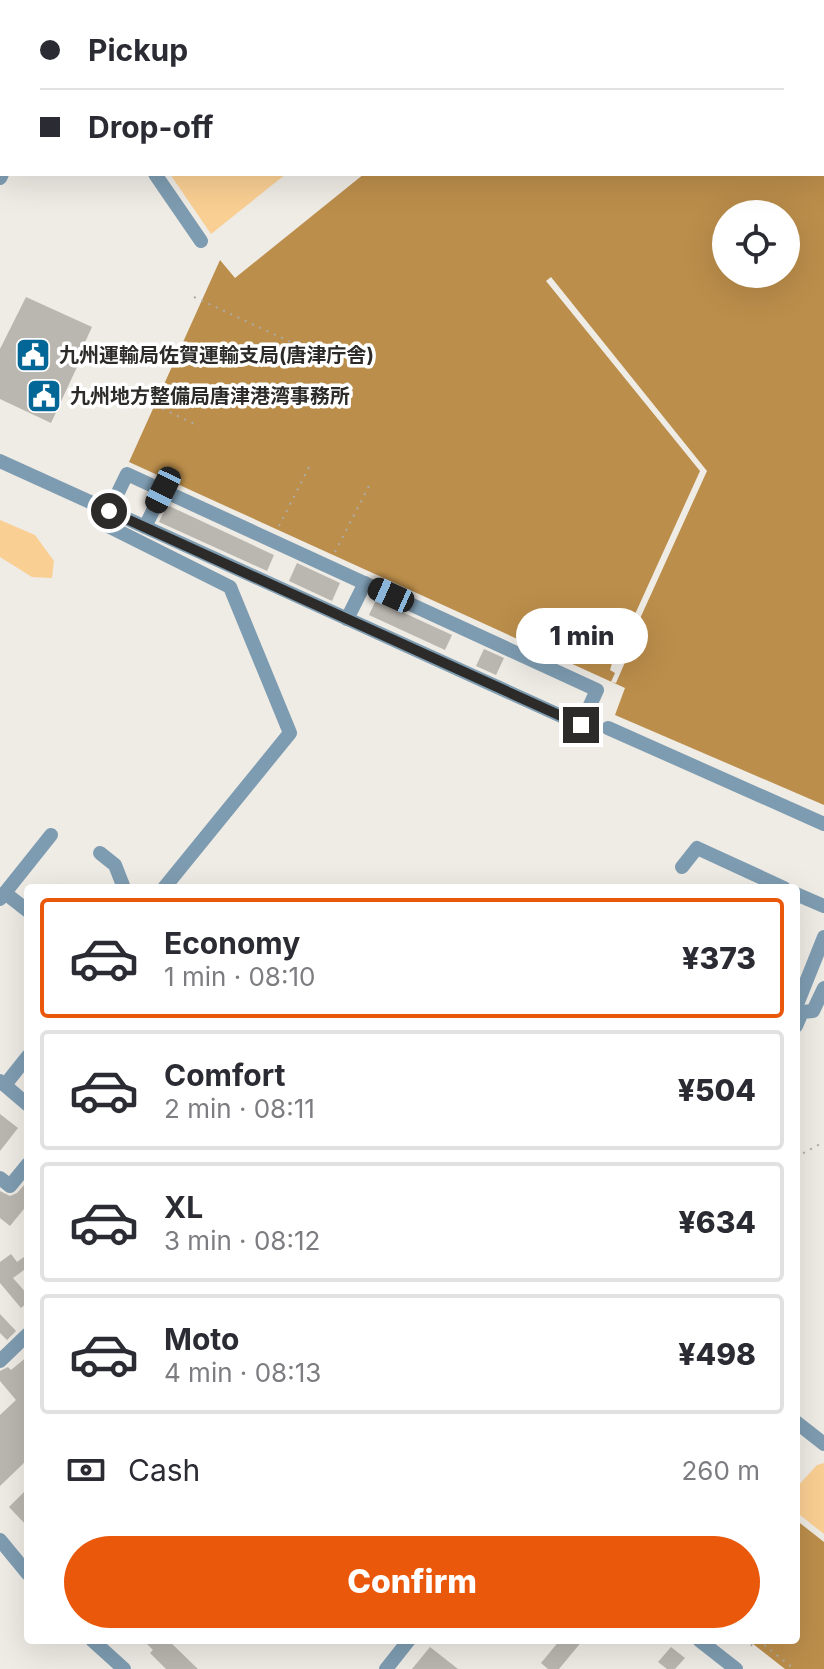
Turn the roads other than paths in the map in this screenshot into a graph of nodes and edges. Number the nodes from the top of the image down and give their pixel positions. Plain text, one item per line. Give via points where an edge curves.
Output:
1 (156, 176) edge
2 (201, 241) dead end
3 (0, 461) edge
4 (163, 490) junction
5 (108, 518) junction
6 (145, 527) junction
7 (365, 583) junction
8 (347, 619) junction
9 (608, 728) dead end
10 (824, 824) edge
11 (51, 835) dead end
12 (100, 853) dead end
13 (682, 867) dead end
14 (122, 884) edge
15 (167, 884) edge
16 (775, 884) edge
17 (2, 896) edge
18 (800, 896) edge
19 (824, 906) edge
20 (24, 909) edge
21 (824, 937) edge
22 (824, 988) edge
23 (800, 997) edge
24 (800, 1017) edge
25 (24, 1060) edge
26 (2, 1083) edge
27 (24, 1102) edge
28 (24, 1169) edge
29 (0, 1178) edge
30 (24, 1338) edge
31 (0, 1361) edge
32 (800, 1425) edge
33 (824, 1444) edge
34 (0, 1540) edge
35 (24, 1569) edge
36 (96, 1644) edge
37 (406, 1644) edge
38 (704, 1644) edge
39 (124, 1669) edge
40 (386, 1669) edge
41 (736, 1669) edge

1 - 2 street
3 - 5 street
4 - 5 street via 127,474
4 - 6 street
4 - 7 street
5 - 6 street
5 - 15 street via 230,587 290,733
6 - 8 street
7 - 8 street
7 - 8 street via 597,690 581,725
9 - 10 street
11 - 17 street
12 - 14 street via 115,865
13 - 16 street via 697,848
17 - 20 street
18 - 19 street
21 - 23 street
22 - 24 street via 813,1011
25 - 26 street
26 - 27 street
28 - 29 street via 10,1186
30 - 31 street
32 - 33 street
34 - 35 street
36 - 39 street
37 - 40 street
38 - 41 street

